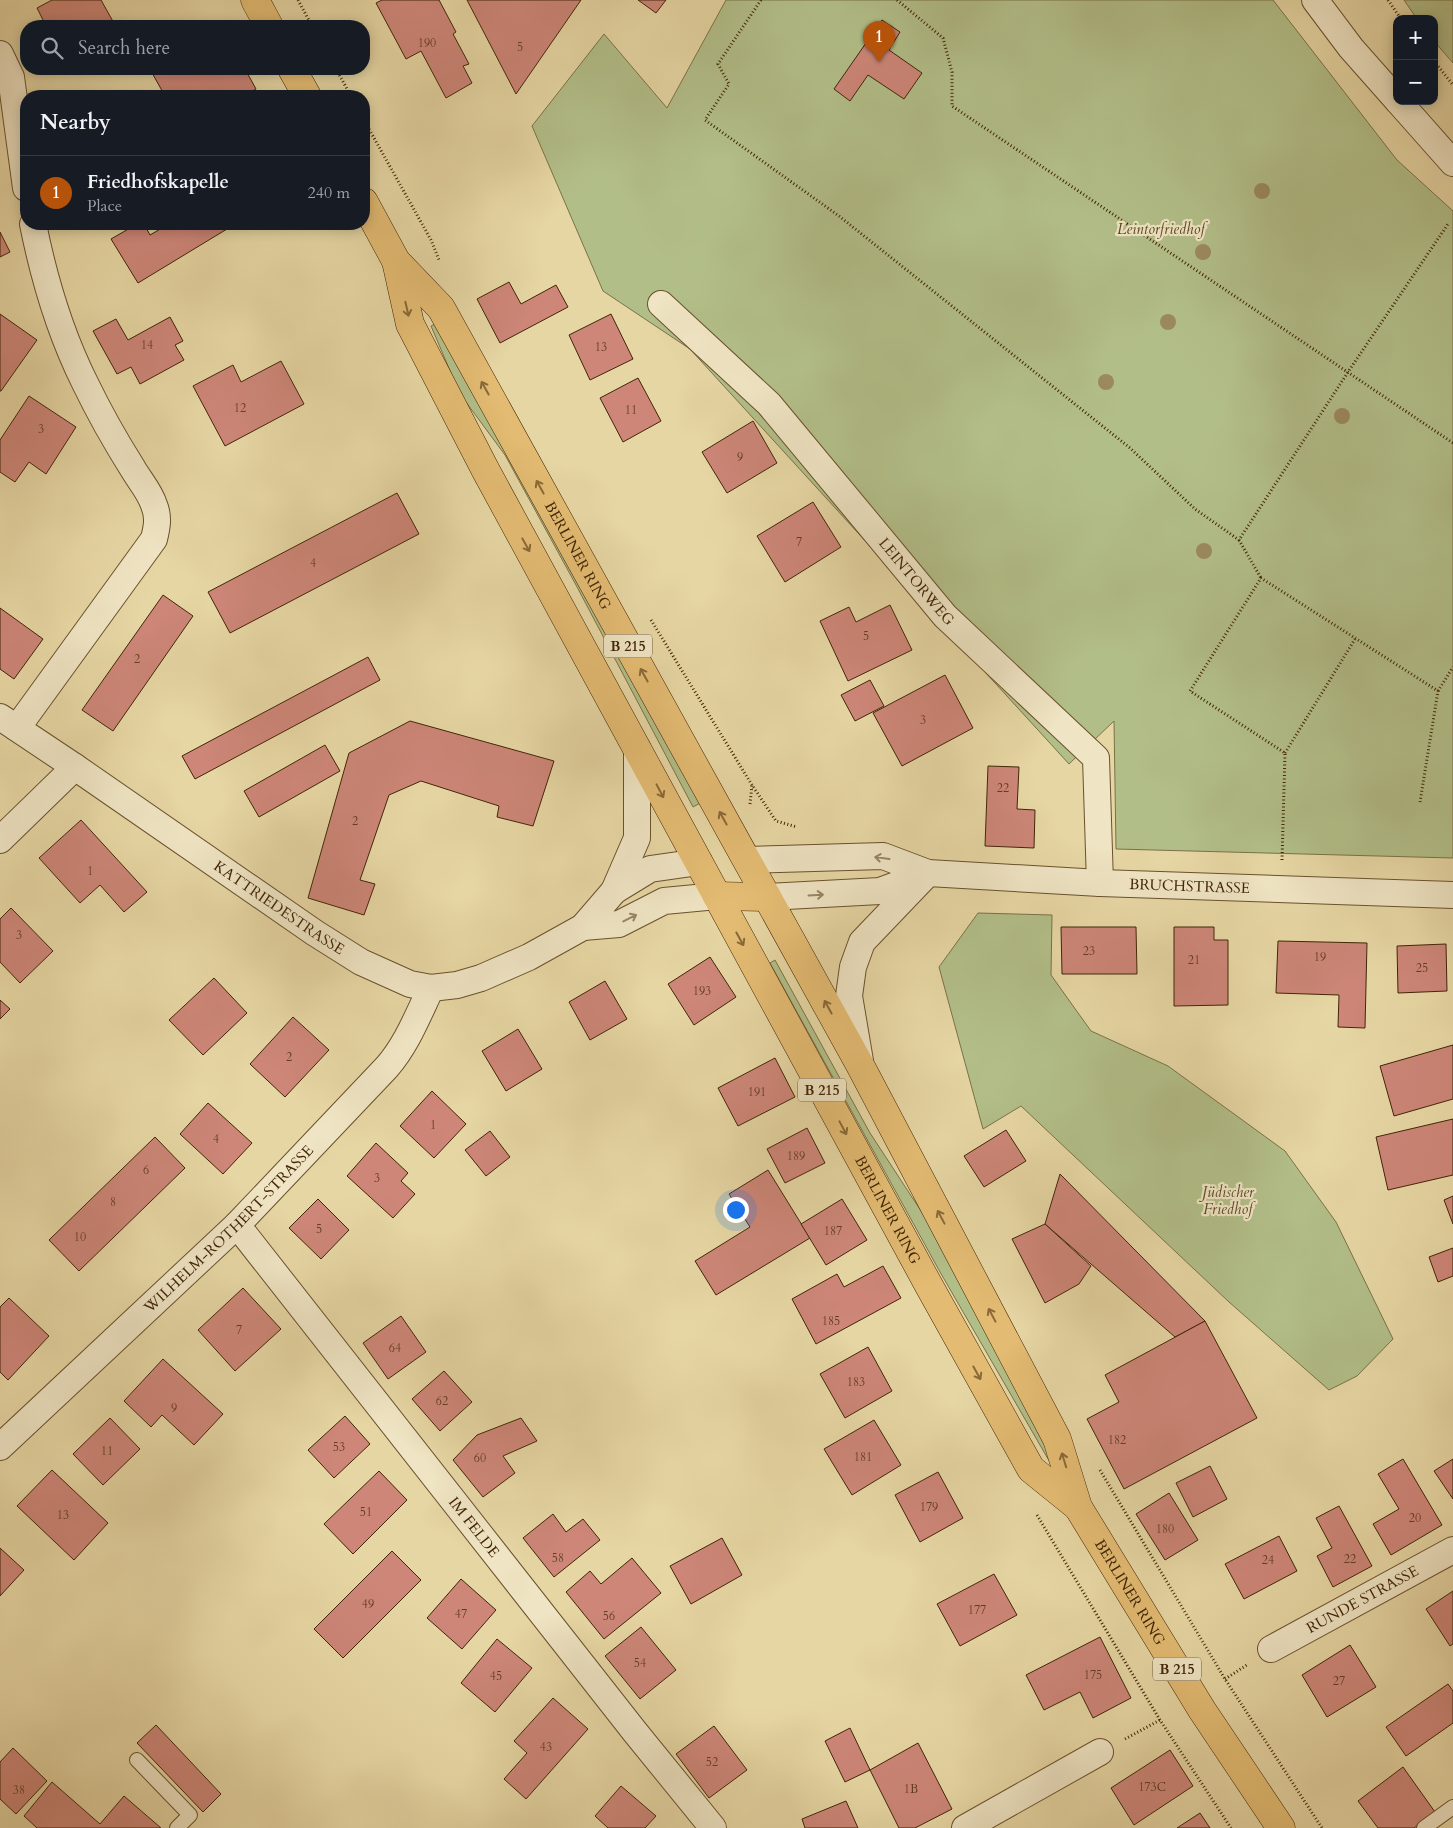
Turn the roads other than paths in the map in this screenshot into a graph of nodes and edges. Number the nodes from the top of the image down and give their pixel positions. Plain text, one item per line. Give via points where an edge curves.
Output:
1 (255, 0) edge
2 (1315, 0) edge
3 (266, 20) edge
4 (0, 54) edge
5 (295, 75) edge
6 (304, 90) edge
7 (1393, 96) edge
8 (1401, 105) edge
9 (20, 144) edge
10 (1453, 163) edge
11 (370, 213) edge
12 (34, 230) edge
13 (396, 261) junction
14 (661, 304) dead end
15 (9, 722) edge
16 (637, 748) junction
17 (75, 767) junction
18 (0, 840) edge
19 (747, 860) junction
20 (699, 862) junction
21 (928, 874) junction
22 (1100, 883) junction
23 (614, 891) junction
24 (1453, 895) edge
25 (717, 896) junction
26 (767, 897) junction
27 (582, 927) junction
28 (431, 988) junction
29 (860, 1065) junction
30 (237, 1225) junction
31 (0, 1447) edge
32 (1078, 1507) junction
33 (1453, 1550) edge
34 (1271, 1649) dead end
35 (1100, 1752) road end
36 (137, 1760) dead end
37 (1453, 1807) edge
38 (177, 1828) edge
39 (713, 1828) edge
40 (965, 1828) edge
41 (1281, 1828) edge
42 (1424, 1828) edge

1 - 3 main road
2 - 7 street
4 - 9 street via 11,77
5 - 6 main road
8 - 10 street
11 - 13 main road, BERLINER RING / B 215
12 - 15 street via 60,326 78,367 158,515 154,539
13 -> 16 main road, BERLINER RING / B 215 via 410,324
19 -> 13 main road, BERLINER RING / B 215 via 440,308
14 - 22 street, LEINTORWEG via 769,404 945,616 1096,758
15 - 17 street, KATTRIEDESTRASSE
16 -> 20 main road, BERLINER RING
16 - 23 street, KATTRIEDESTRASSE via 637,838
17 - 18 street
17 - 28 street, KATTRIEDESTRASSE via 361,962 410,984
19 - 20 main road
21 -> 19 street, BRUCHSTRASSE via 884,856
19 - 26 main road, BERLINER RING / B 215
20 - 23 street, KATTRIEDESTRASSE via 650,869
20 - 25 main road, BERLINER RING / B 215
21 - 22 street, BRUCHSTRASSE
26 -> 21 street, BRUCHSTRASSE via 880,891
21 - 29 street via 862,942 853,967 850,996
22 - 24 street, BRUCHSTRASSE
23 - 27 street, KATTRIEDESTRASSE
25 - 26 main road
27 -> 25 street, KATTRIEDESTRASSE via 619,924 664,901
25 -> 32 main road, BERLINER RING / B 215 via 1031,1470
29 -> 26 main road, BERLINER RING / B 215
27 - 28 street, KATTRIEDESTRASSE via 529,957 481,978
28 - 30 street, WILHELM-ROTHERT-STRASSE via 398,1054
32 -> 29 main road, BERLINER RING / B 215 via 1057,1439
30 - 31 street, WILHELM-ROTHERT-STRASSE
30 - 39 street, IM FELDE
32 - 41 main road, BERLINER RING / B 215 via 1202,1710
33 - 34 street, RUNDE STRASSE
35 - 40 street
36 - 38 lane via 190,1815
37 - 42 lane

